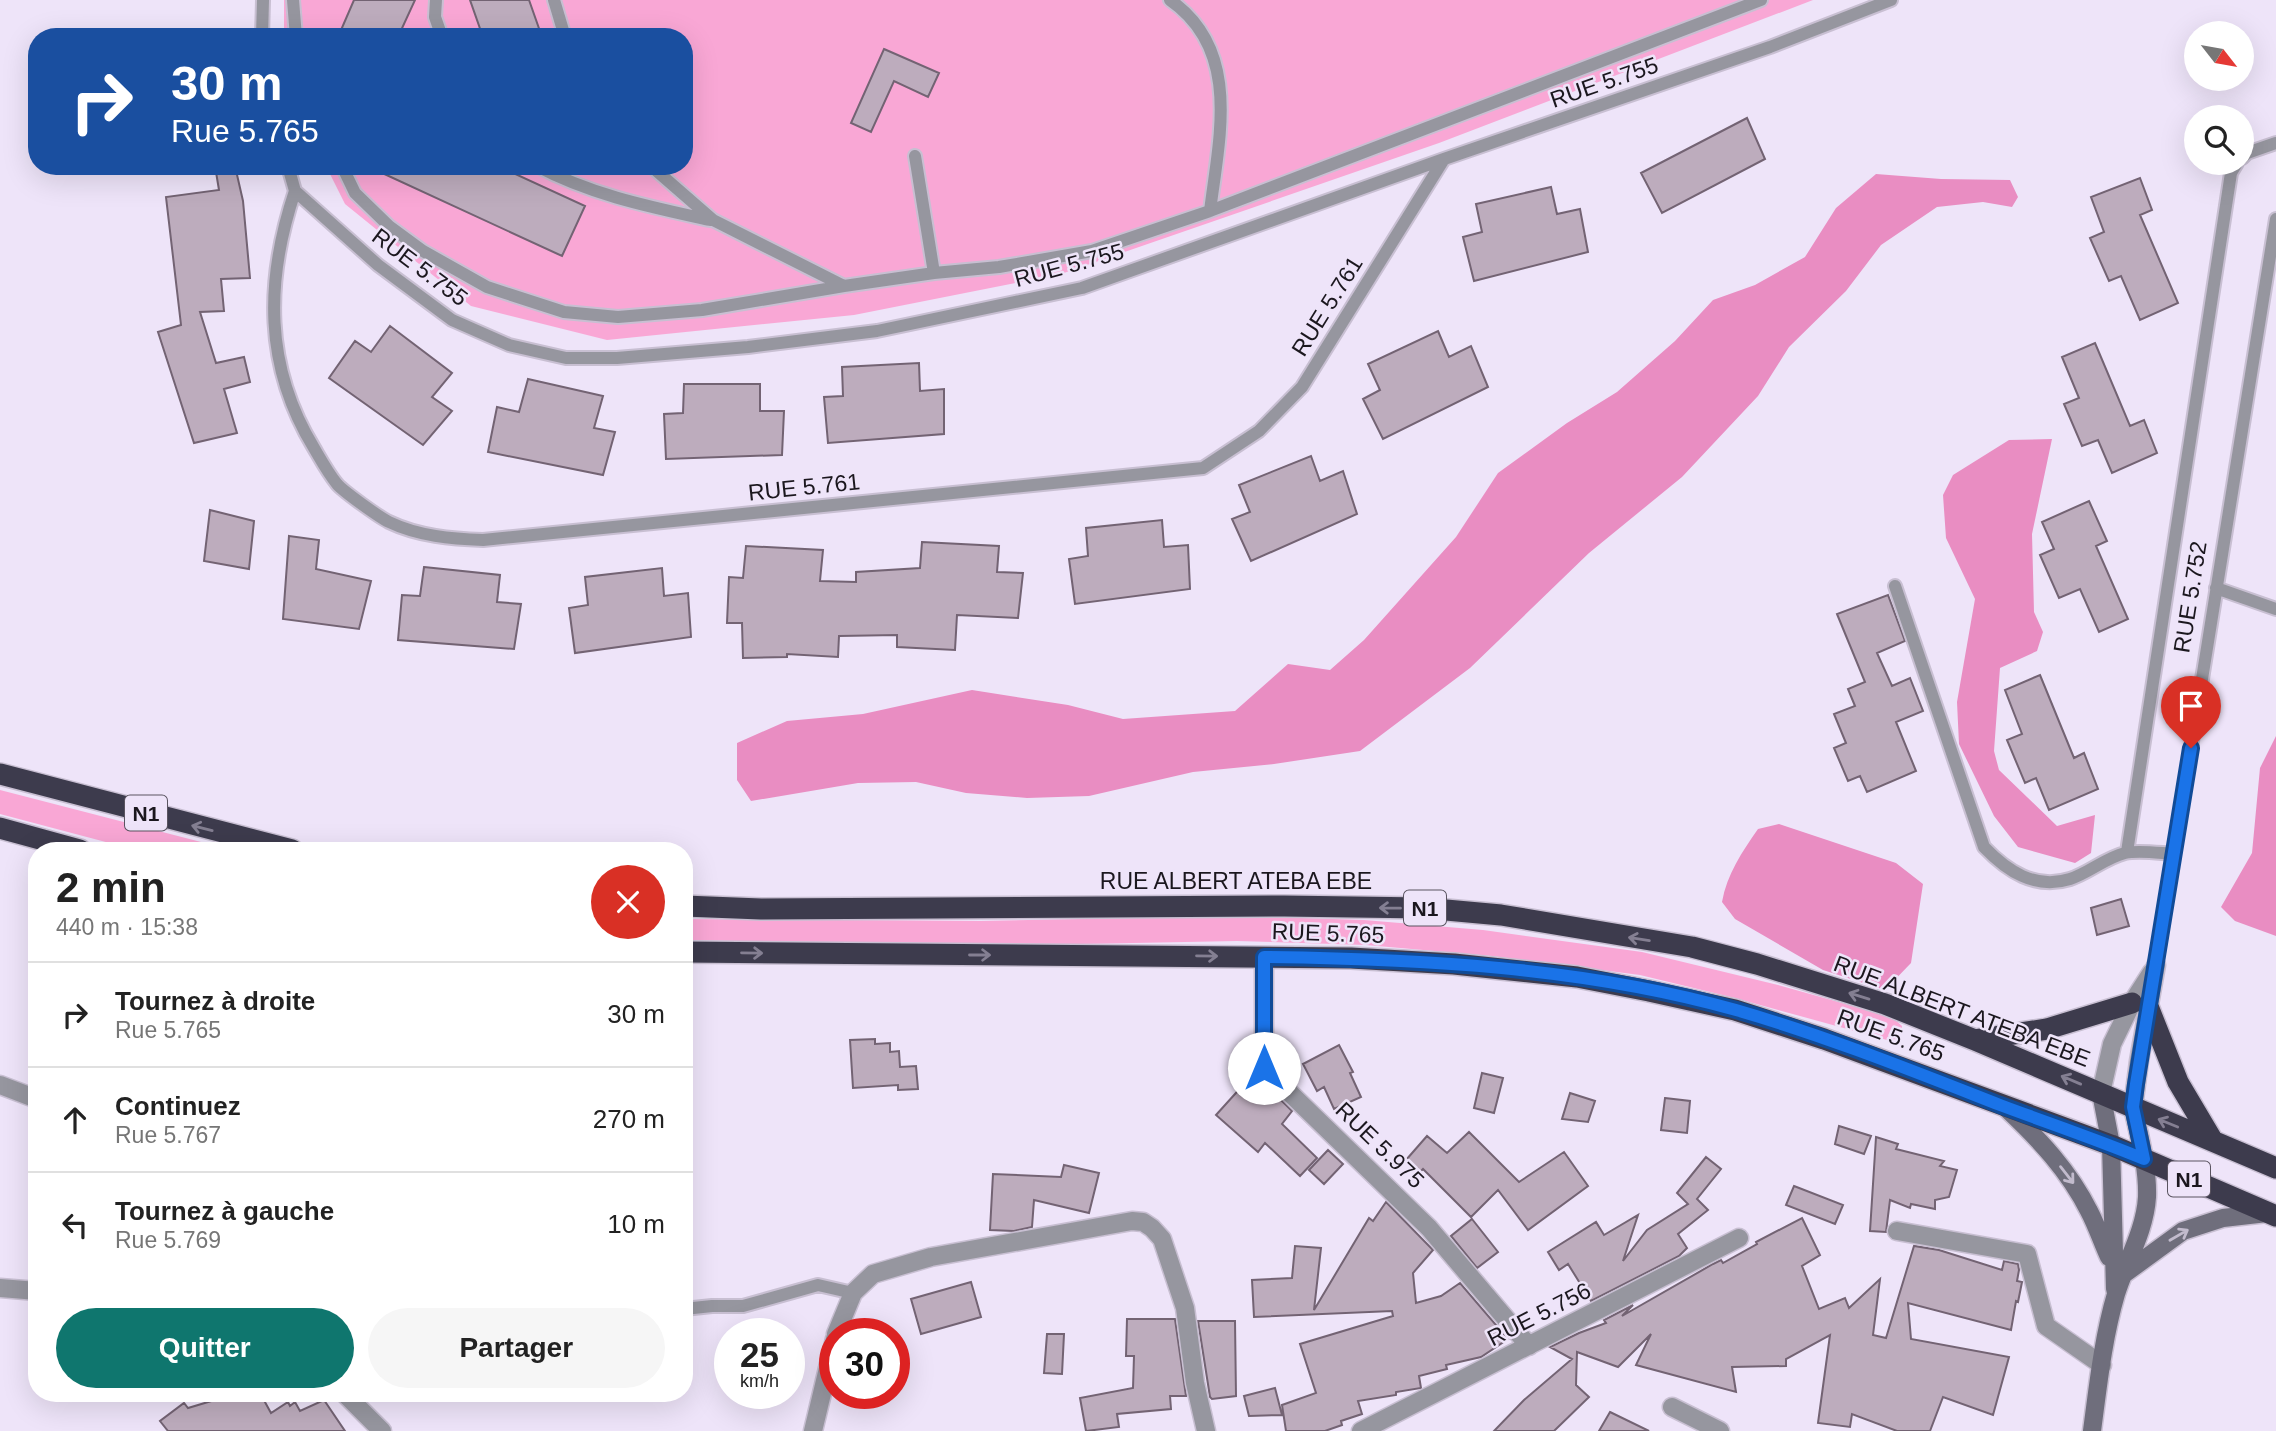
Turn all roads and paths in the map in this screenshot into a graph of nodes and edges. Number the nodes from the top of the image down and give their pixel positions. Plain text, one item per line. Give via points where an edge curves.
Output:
1 (263, 0) edge
2 (293, 0) edge
3 (436, 0) edge
4 (554, 0) edge
5 (1170, 0) edge
6 (1761, 0) edge
7 (1891, 0) edge
8 (262, 28) edge
9 (295, 28) edge
10 (439, 28) edge
11 (562, 28) edge
12 (2276, 143) edge
13 (2254, 151) edge
14 (915, 156) dead end
15 (1444, 159) junction
16 (291, 175) edge
17 (346, 175) edge
18 (553, 175) edge
19 (661, 175) edge
20 (2231, 175) edge
21 (295, 191) junction
22 (1210, 211) junction
23 (2276, 219) edge
24 (713, 220) junction
25 (934, 273) junction
26 (844, 286) junction
27 (1895, 586) dead end
28 (2216, 588) junction
29 (2276, 609) edge
30 (0, 774) edge
31 (0, 828) edge
32 (51, 842) edge
33 (261, 842) edge
34 (2127, 852) junction
35 (2174, 854) junction
36 (693, 906) edge
37 (693, 952) edge
38 (1264, 957) junction
39 (2156, 965) joint
40 (2141, 1006) junction
41 (1975, 1040) junction
42 (0, 1084) edge
43 (2101, 1093) junction
44 (28, 1095) edge
45 (2004, 1106) junction
46 (2133, 1107) junction
47 (2213, 1141) junction
48 (2111, 1145) junction
49 (2144, 1159) junction
50 (2276, 1168) edge
51 (2272, 1214) edge
52 (1897, 1231) dead end
53 (1739, 1238) dead end
54 (2119, 1272) junction
55 (0, 1288) edge
56 (28, 1290) edge
57 (853, 1293) junction
58 (693, 1308) edge
59 (843, 1318) edge
60 (1529, 1346) junction
61 (2102, 1364) junction
62 (353, 1402) edge
63 (819, 1406) edge
64 (1672, 1407) dead end
65 (382, 1431) edge
66 (813, 1431) edge
67 (1206, 1431) edge
68 (1361, 1431) edge
69 (1720, 1431) edge
70 (2092, 1431) edge

1 - 8 lane
2 - 9 lane
3 - 10 lane
4 - 11 lane
5 - 22 lane via 1202,32 1220,77 1222,115
6 - 22 lane
7 - 15 lane, RUE 5.755 via 1770,47
12 - 13 lane
14 - 25 lane
15 - 21 lane, RUE 5.755 via 1082,288 877,331 617,358 566,358 509,345 452,320 378,265
15 - 21 lane, RUE 5.761 via 1302,387 1259,431 1203,468 483,540 450,539 389,522 339,486 302,429 280,369 275,323 275,276 282,230
16 - 21 lane
17 - 26 lane via 355,193 423,251 487,287 564,312 618,317 702,310
18 - 24 lane via 626,202
19 - 24 lane
20 - 34 lane
22 - 25 lane via 1092,251
23 - 28 lane, RUE 5.752
24 - 26 lane
25 - 26 lane
27 - 34 lane via 1984,847 2017,875 2056,881 2071,879
28 - 29 lane
28 - 35 lane, RUE 5.752
33 -> 30 highway, N1
31 - 32 highway
34 - 35 lane
35 - 39 lane, RUE 5.752
41 -> 36 highway, RUE ALBERT ATEBA EBE / N1 via 1885,1004 1692,947 1501,915 1424,908 1284,906
37 -> 38 highway, RUE 5.765 / N1
38 - 45 highway, RUE 5.765 / N1 via 1454,964 1649,990 1735,1010 1824,1039
38 - 60 street, RUE 5.975 via 1264,1068 1429,1228
39 - 40 street
40 - 41 highway via 2048,1029
40 - 43 street via 2112,1044
40 - 46 street
40 - 47 highway
43 -> 41 highway, RUE ALBERT ATEBA EBE / N1
42 - 44 street
43 - 46 highway, RUE ALBERT ATEBA EBE / N1
43 - 48 main road
45 - 48 highway, RUE 5.765 / N1
45 -> 54 main road via 2040,1140 2075,1185
47 -> 46 highway, N1
46 - 49 main road
47 - 50 highway, N1
48 - 49 highway, N1
48 - 54 main road
49 - 51 highway, N1
49 - 54 main road via 2147,1201
54 -> 51 main road via 2183,1231 2222,1218
52 - 61 street via 2027,1254 2046,1326
53 - 60 street, RUE 5.756
54 - 61 main road
55 - 56 street
57 - 58 lane via 818,1285 743,1306
57 - 59 street
57 - 67 street via 873,1274 931,1257 1143,1222 1162,1239 1185,1308
60 - 68 street, RUE 5.756
61 - 70 main road
62 - 65 street
63 - 66 street
64 - 69 street

